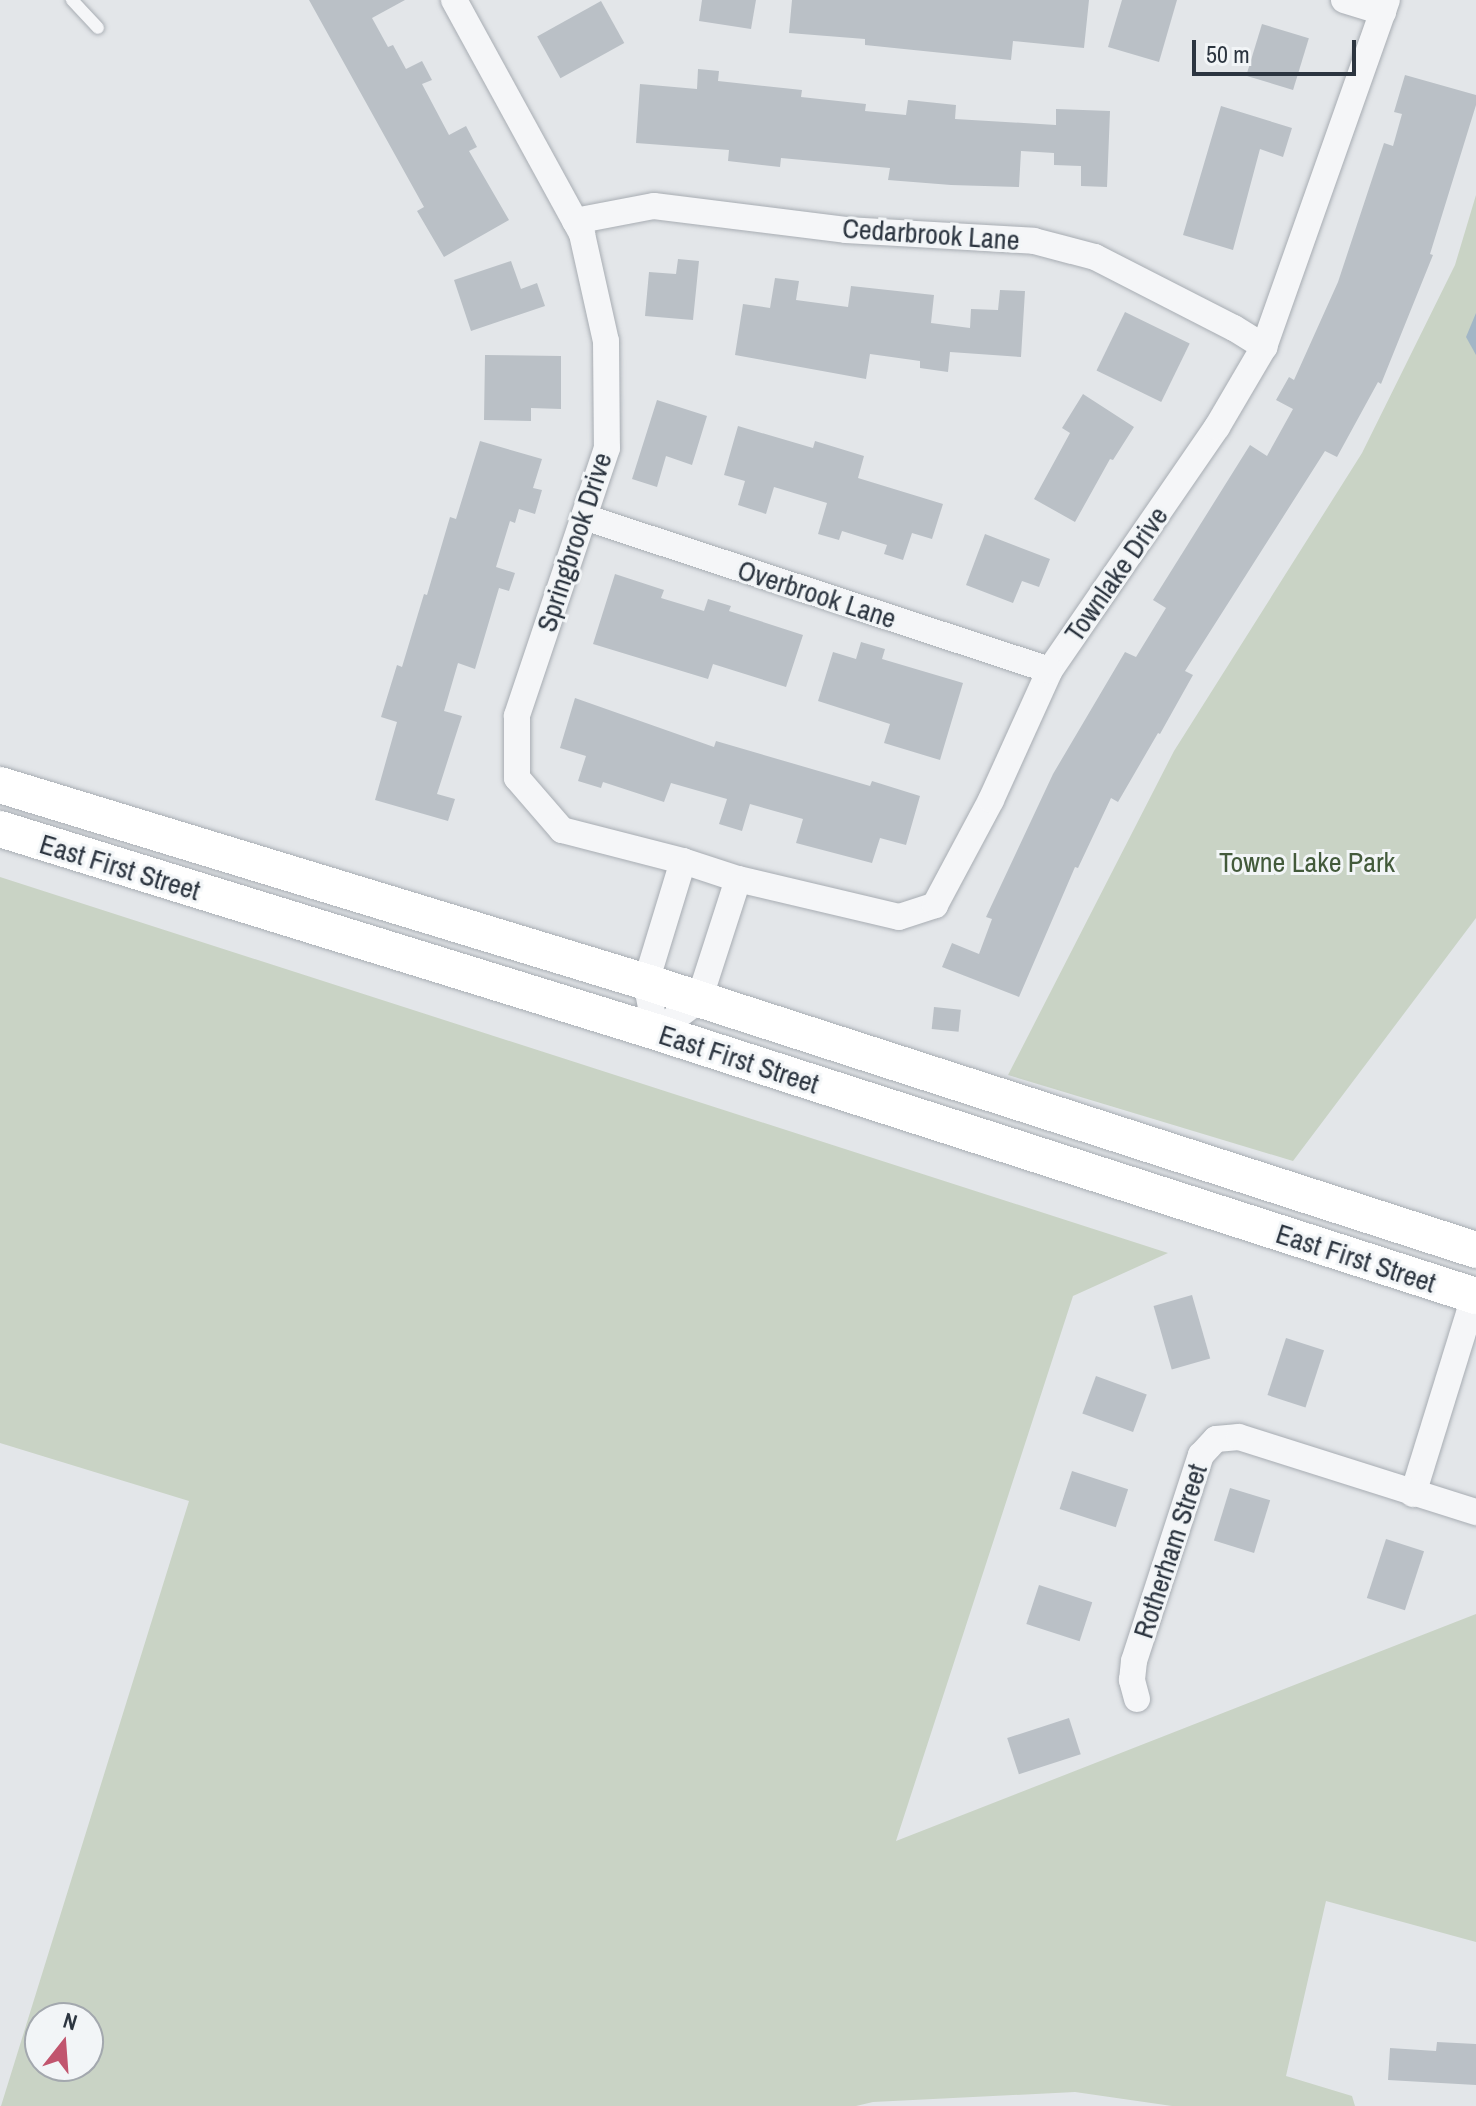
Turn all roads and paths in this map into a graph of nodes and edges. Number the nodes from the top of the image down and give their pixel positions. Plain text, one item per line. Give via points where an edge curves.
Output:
1 (72, 0) edge
2 (454, 0) edge
3 (1344, 0) edge
4 (1385, 6) edge
5 (98, 28) dead end
6 (575, 221) junction
7 (1264, 347) junction
8 (584, 517) junction
9 (1050, 670) junction
10 (0, 785) edge
11 (0, 829) edge
12 (683, 861) junction
13 (738, 879) junction
14 (646, 982) junction
15 (699, 1000) junction
16 (656, 1032) junction
17 (1476, 1250) edge
18 (1476, 1294) edge
19 (1413, 1494) junction
20 (1476, 1512) edge
21 (1137, 1699) dead end

1 - 5 lane
2 - 6 street, Springbrook Drive
3 - 4 street
4 - 7 street, Townlake Drive
6 - 7 street, Cedarbrook Lane via 654,206 846,230 1034,241 1095,257
6 - 8 street, Springbrook Drive via 606,341 607,448
7 - 9 street, Townlake Drive via 1217,427
8 - 9 street, Overbrook Lane
8 - 12 street, Springbrook Drive via 517,716 517,778 562,830
9 - 13 street, Townlake Drive via 991,800 935,905 899,917
10 - 14 main road, East First Street
11 - 16 main road, East First Street
12 - 13 street, Townlake Drive
12 - 14 street
13 - 15 street
14 - 15 main road, East First Street
14 - 16 street
15 - 16 street
15 - 17 main road, East First Street
16 - 18 main road, East First Street
18 - 19 street
19 - 20 street, Rotherham Street
19 - 21 street, Rotherham Street via 1239,1437 1216,1439 1207,1446 1134,1661

